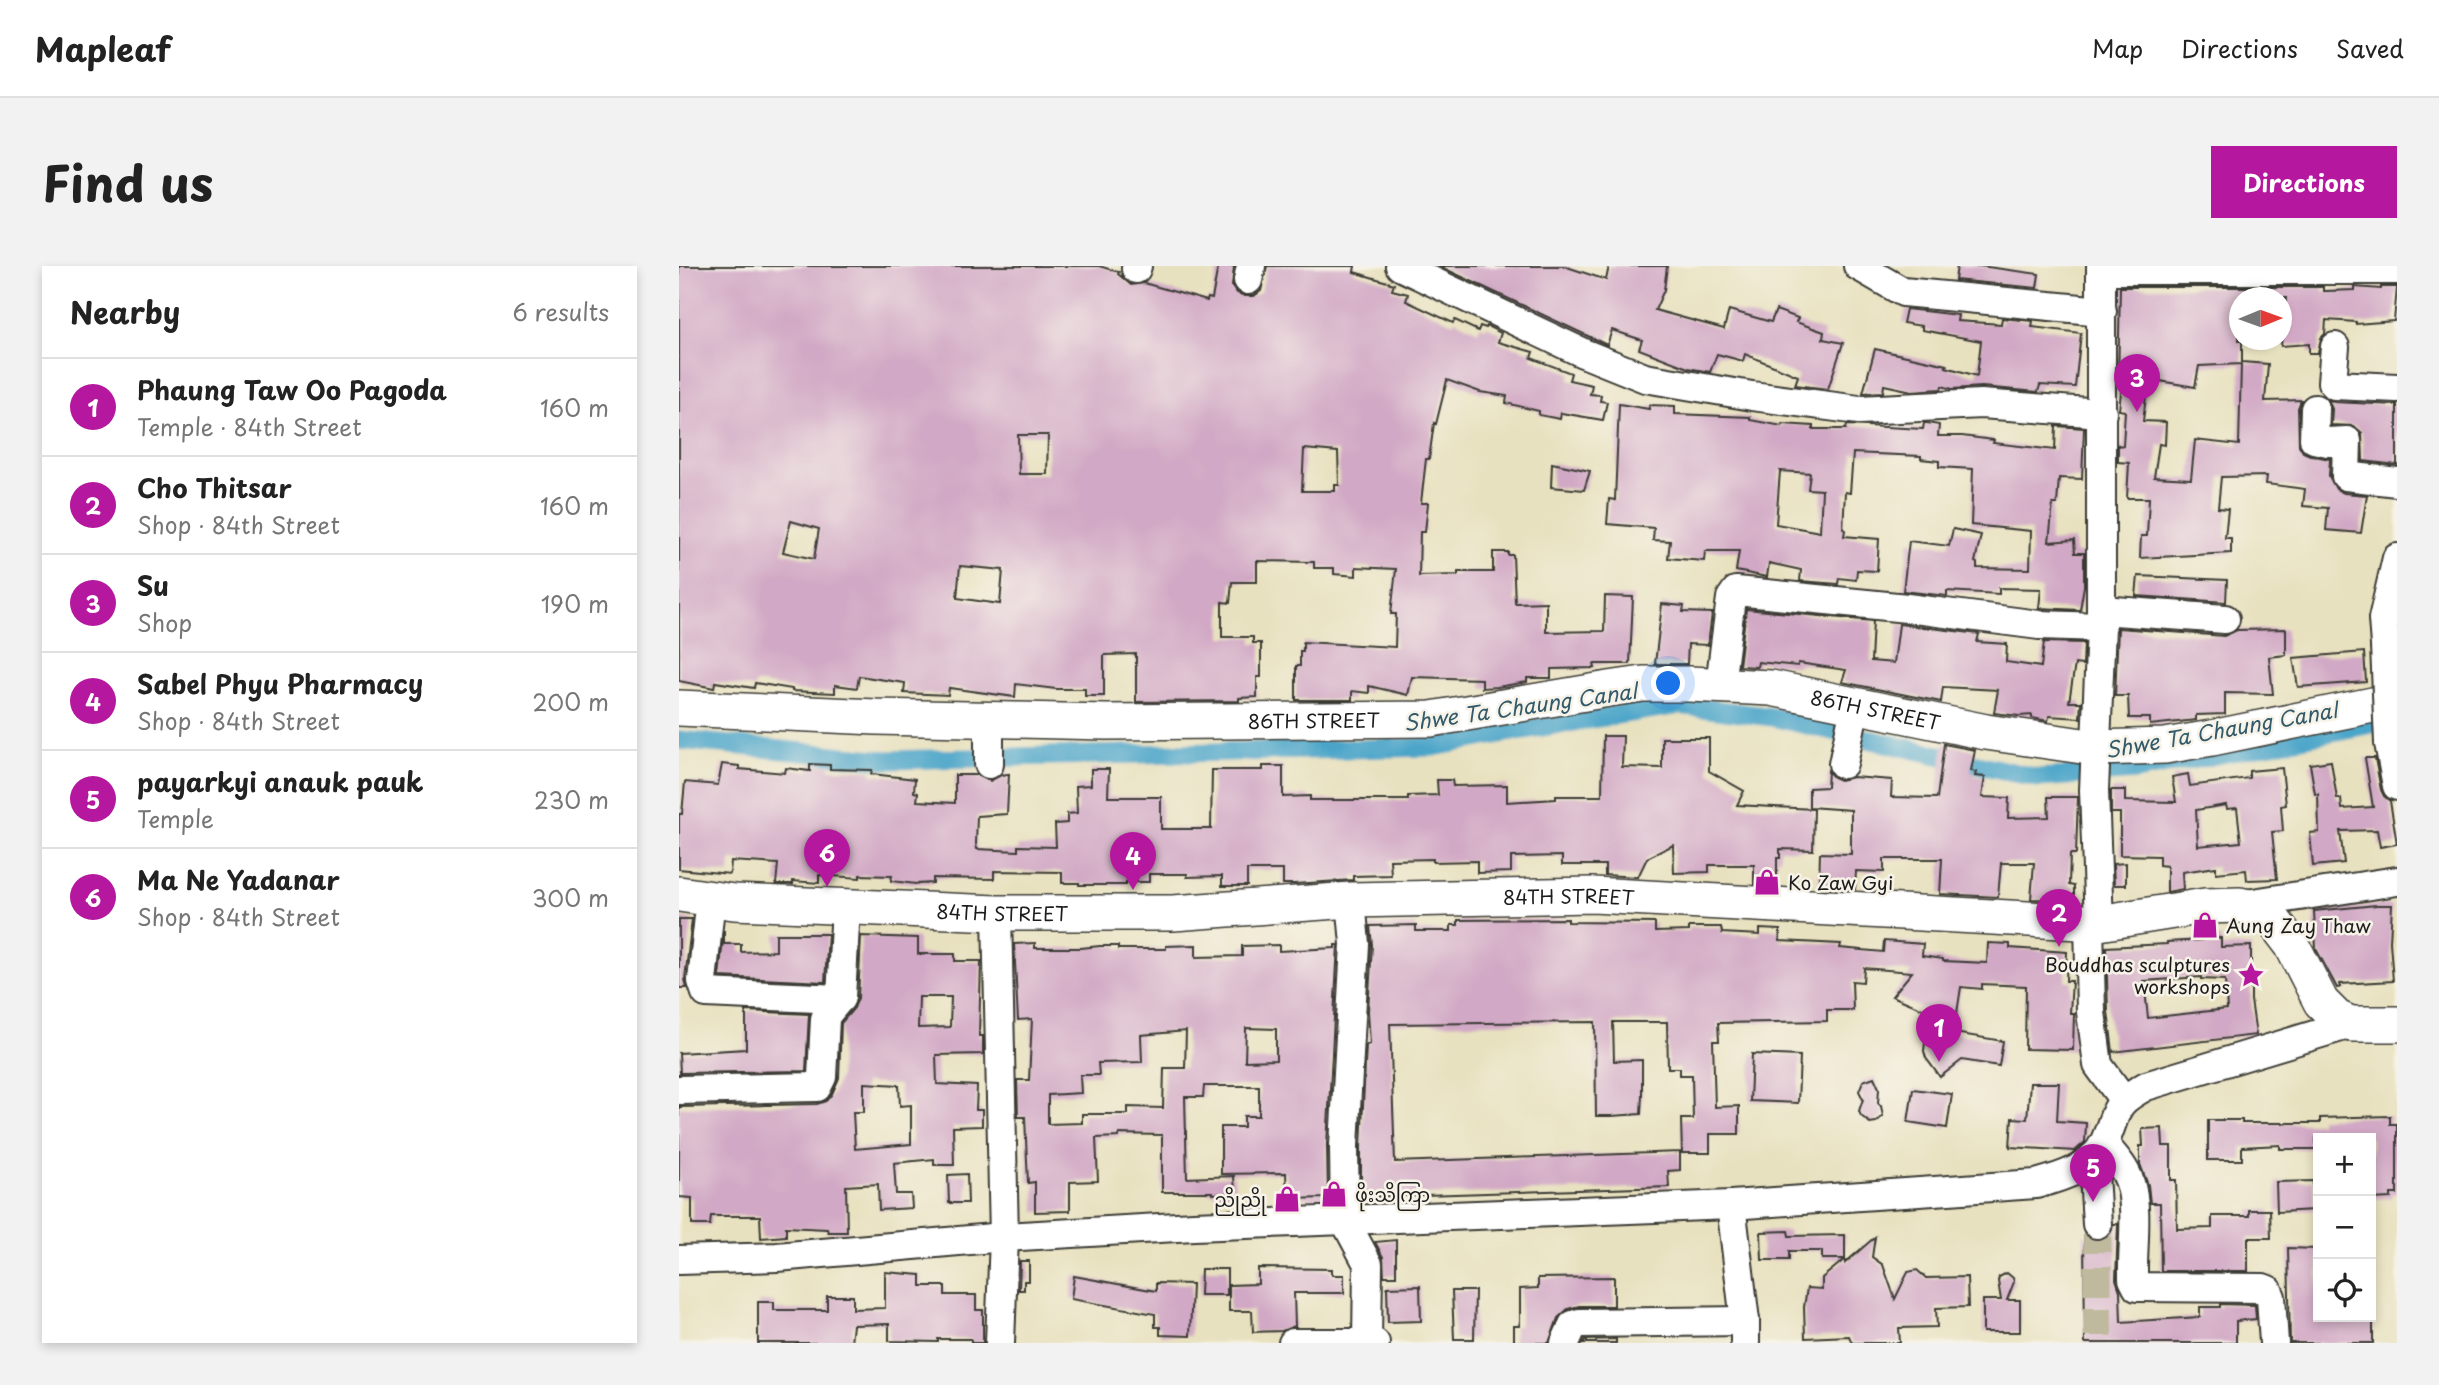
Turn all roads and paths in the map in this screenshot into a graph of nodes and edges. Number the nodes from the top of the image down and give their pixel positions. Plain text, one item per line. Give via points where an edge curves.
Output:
1 (1400, 266) edge
2 (1858, 266) edge
3 (2101, 268) edge
4 (2397, 270) edge
5 (2102, 311) junction
6 (2335, 348) dead end
7 (2397, 388) edge
8 (2315, 409) dead end
9 (2102, 413) junction
10 (2397, 482) edge
11 (2397, 558) edge
12 (2101, 619) junction
13 (2225, 619) dead end
14 (1720, 685) junction
15 (2397, 699) edge
16 (679, 708) edge
17 (2096, 755) junction
18 (2397, 786) edge
19 (2397, 881) edge
20 (695, 896) edge
21 (1351, 900) junction
22 (2240, 905) junction
23 (846, 907) junction
24 (997, 914) junction
25 (2094, 922) junction
26 (840, 999) junction
27 (2351, 1024) junction
28 (2397, 1024) edge
29 (679, 1090) edge
30 (2123, 1099) junction
31 (2098, 1150) junction
32 (1731, 1205) junction
33 (1345, 1221) junction
34 (2097, 1224) tunnel mouth
35 (1004, 1237) junction
36 (679, 1260) edge
37 (1745, 1332) edge
38 (1370, 1342) edge
39 (1000, 1343) edge
40 (1293, 1343) edge
41 (1565, 1343) edge
42 (2274, 1343) edge

1 - 9 street via 1644,378 1859,410 1981,404
2 - 5 street via 1903,292
3 - 4 street
3 - 5 street
5 - 9 street
6 - 7 street via 2335,385
8 - 10 street via 2314,439 2347,441 2346,476
9 - 12 street
11 - 18 street, bridge via 2383,619 2389,743
12 - 13 street
12 - 14 street via 2039,625 1736,591 1731,598
12 - 17 street
14 - 16 main road, 86TH STREET via 1643,684 1431,719 1172,722 989,742 876,717
14 - 17 main road, 86TH STREET via 1771,688 1849,735 1986,732
15 - 17 main road, 86TH STREET via 2212,738
17 - 25 street
19 - 22 street
20 - 23 main road, 84TH STREET
20 - 26 street via 706,993
21 - 24 main road, 84TH STREET via 1173,913
21 - 25 main road, 84TH STREET via 1593,895
21 - 33 street via 1355,944 1344,1146
22 - 25 main road, 84TH STREET
22 - 27 main road, 84TH STREET via 2259,909 2273,920 2293,945 2321,1002
23 - 24 main road, 84TH STREET
23 - 26 street
24 - 35 street
25 - 30 street via 2091,1012 2098,1065
26 - 29 street via 825,1019 822,1077 817,1087
27 - 28 main road
27 - 30 street via 2146,1086
30 - 31 street
31 - 32 street via 2077,1170 2036,1184
31 - 34 street
31 - 42 street via 2122,1166 2133,1193 2133,1279 2137,1287 2268,1290
32 - 33 street
32 - 37 street
33 - 35 street
33 - 38 street via 1368,1264
35 - 36 street via 777,1257
35 - 39 street
37 - 41 street via 1579,1323 1573,1325
38 - 40 street

